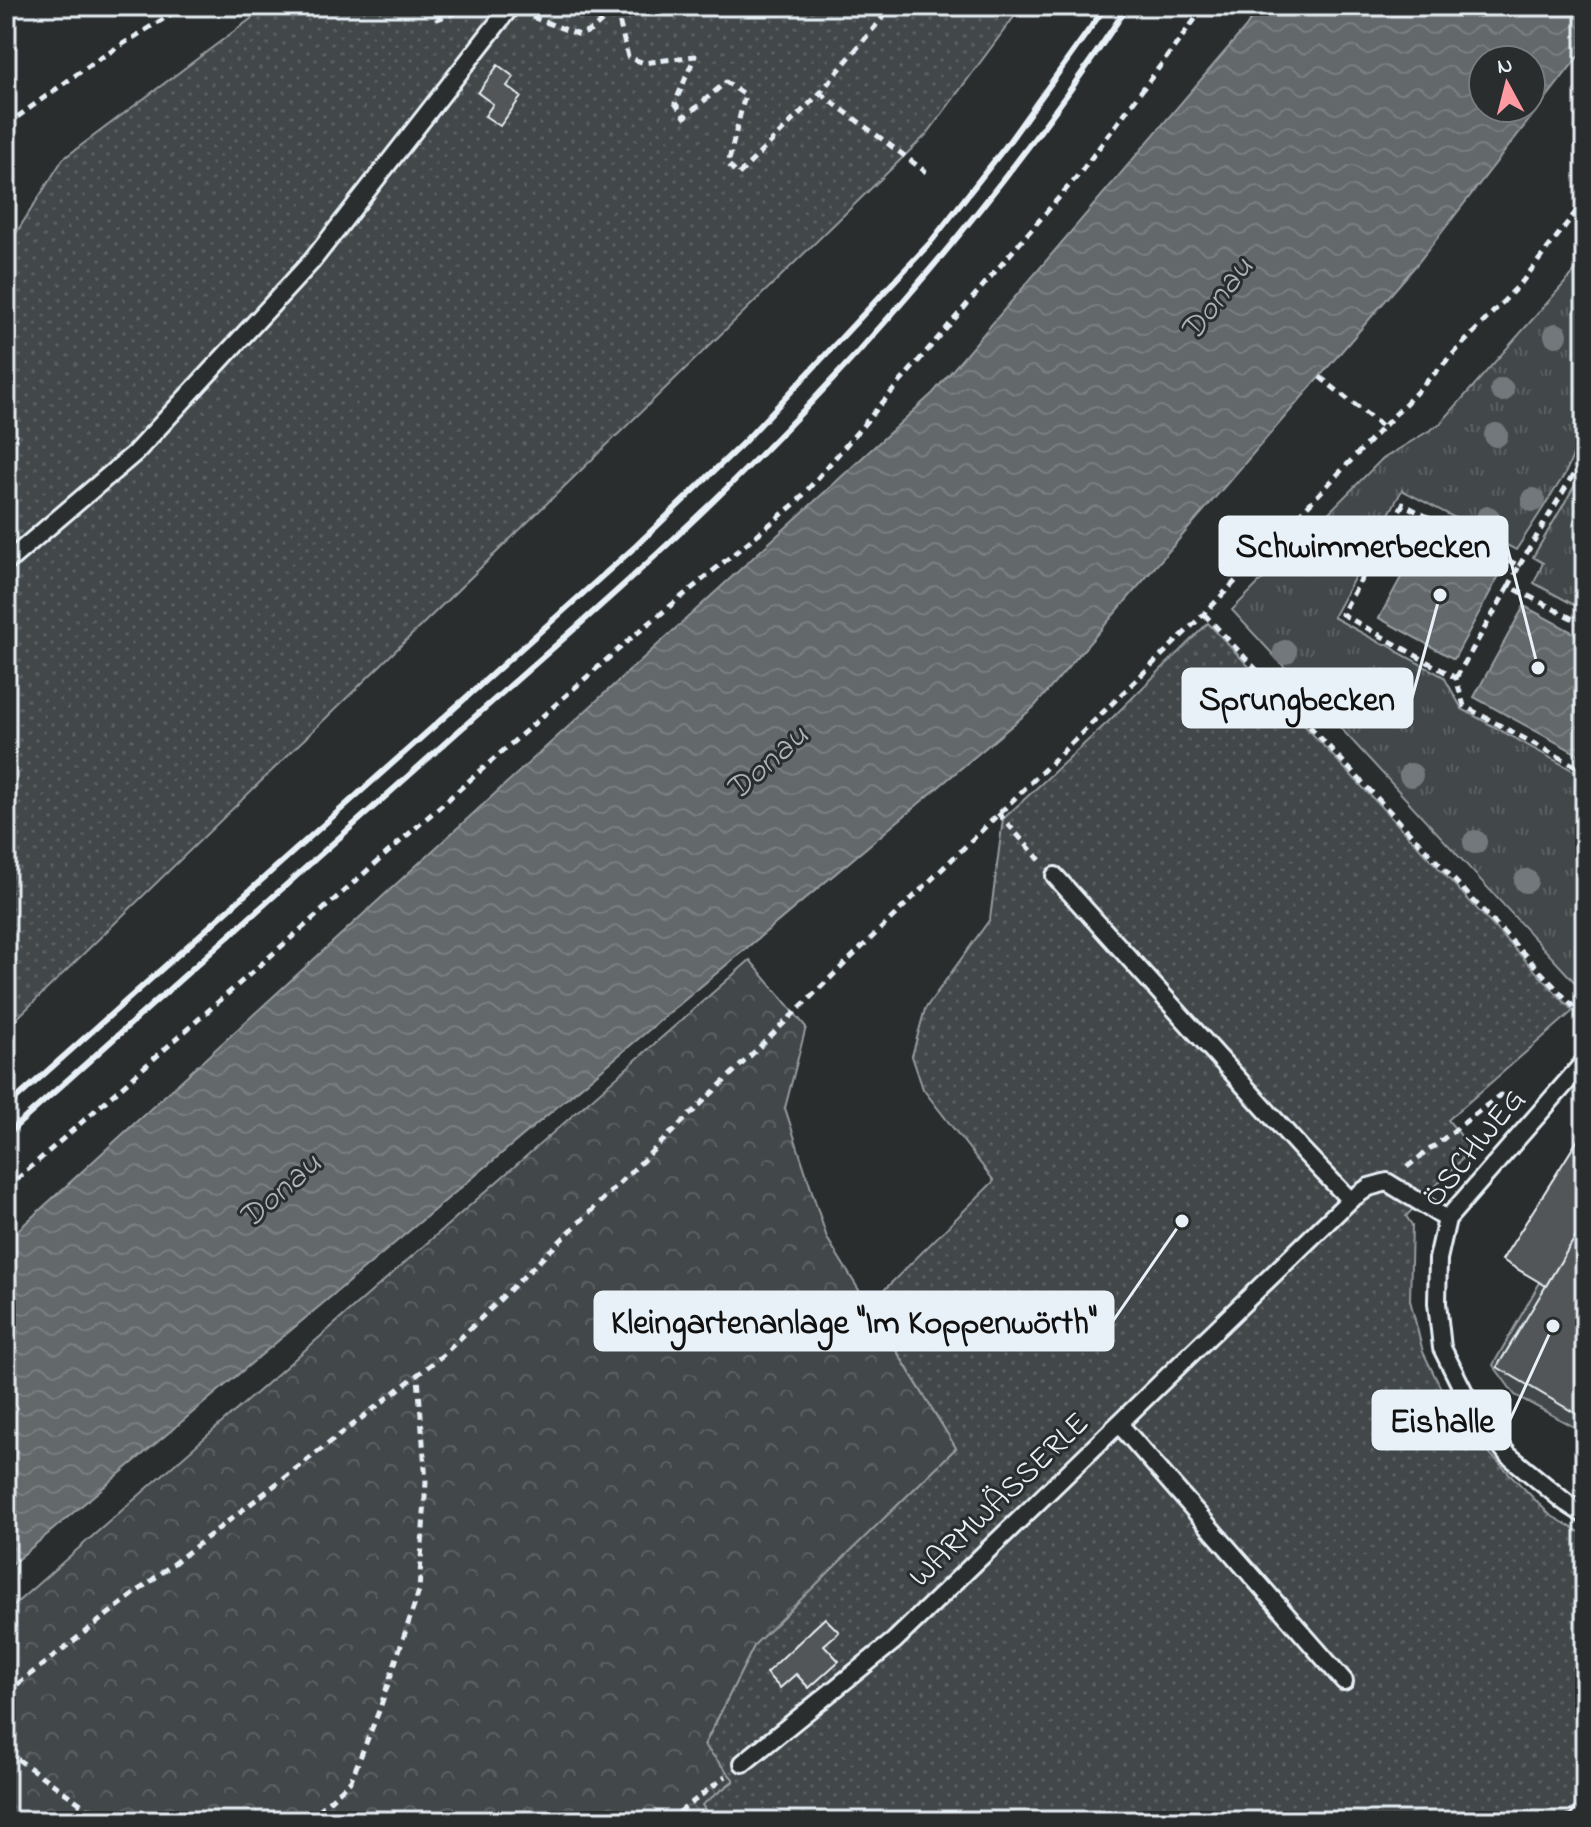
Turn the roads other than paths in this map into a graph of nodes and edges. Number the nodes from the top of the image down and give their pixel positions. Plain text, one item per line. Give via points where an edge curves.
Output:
1 (511, 6) edge
2 (6, 563) edge
3 (1055, 876) road end
4 (1585, 1061) edge
5 (1350, 1200) junction
6 (1447, 1219) junction
7 (1120, 1425) junction
8 (1585, 1515) edge
9 (1344, 1681) dead end
10 (743, 1763) road end
11 (1585, 1813) edge
12 (1578, 1821) edge

1 - 2 lane via 312,261 135,453
3 - 5 lane
4 - 6 lane, ÖSCHWEG
5 - 6 lane, WARMWÄSSERLE via 1387,1182
5 - 7 lane, WARMWÄSSERLE
6 - 8 lane, ÖSCHWEG via 1438,1259 1442,1348 1473,1410 1508,1455
7 - 9 lane
7 - 10 lane, WARMWÄSSERLE via 894,1641
11 - 12 lane

